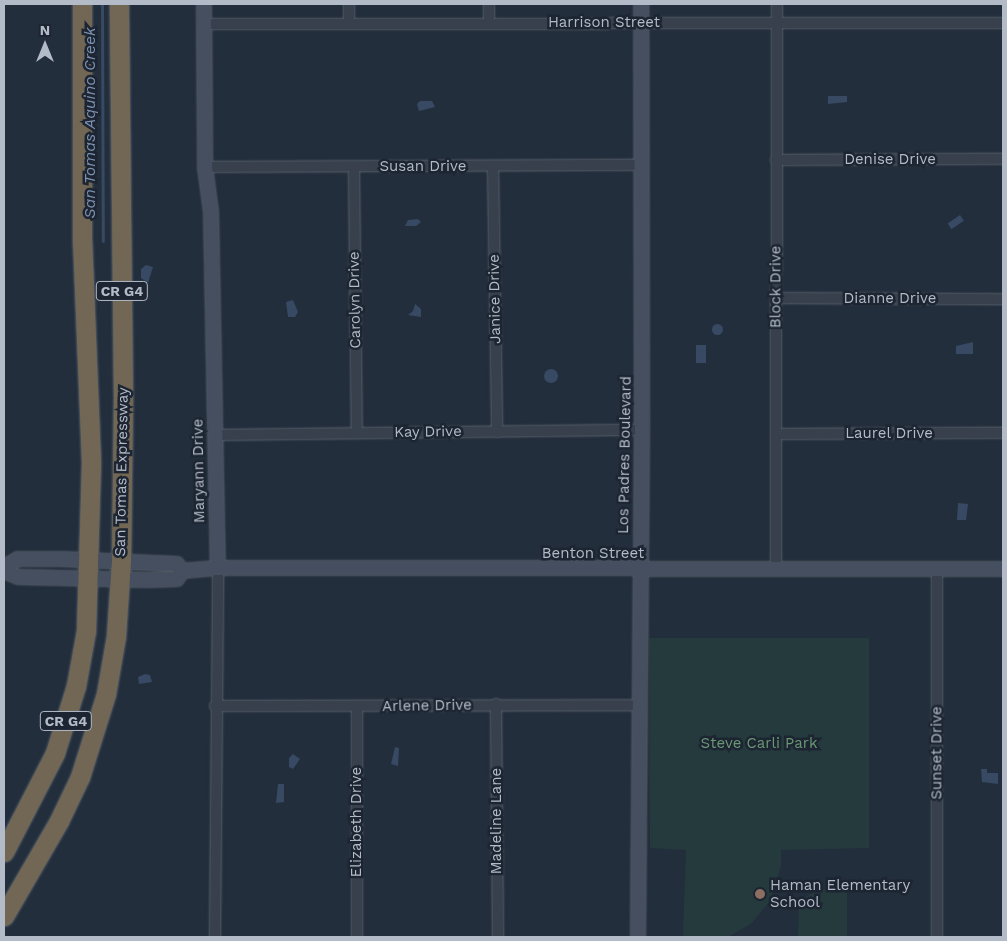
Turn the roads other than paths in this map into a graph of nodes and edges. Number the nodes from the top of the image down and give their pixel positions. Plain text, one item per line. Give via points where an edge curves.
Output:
1 (82, 4) edge
2 (119, 4) edge
3 (204, 4) edge
4 (349, 4) edge
5 (489, 4) edge
6 (641, 4) edge
7 (777, 4) edge
8 (490, 23) junction
9 (641, 23) junction
10 (777, 23) junction
11 (1003, 23) edge
12 (205, 24) junction
13 (349, 24) junction
14 (1003, 159) edge
15 (776, 160) junction
16 (641, 165) junction
17 (493, 166) junction
18 (205, 167) junction
19 (354, 167) junction
20 (777, 298) junction
21 (1003, 299) edge
22 (642, 430) junction
23 (497, 432) junction
24 (357, 433) junction
25 (1003, 433) edge
26 (776, 434) junction
27 (214, 435) junction
28 (218, 568) junction
29 (1003, 568) edge
30 (4, 569) edge
31 (90, 569) junction
32 (937, 569) junction
33 (121, 570) junction
34 (640, 570) junction
35 (776, 570) junction
36 (496, 704) junction
37 (639, 705) junction
38 (215, 706) junction
39 (357, 707) junction
40 (4, 852) edge
41 (4, 916) edge
42 (215, 937) edge
43 (357, 937) edge
44 (498, 937) edge
45 (638, 937) edge
46 (937, 937) edge

1 - 31 highway, San Tomas Expressway / CR G4 via 82,241 91,439
2 - 33 highway, San Tomas Expressway / CR G4 via 123,388
3 - 12 street, Maryann Drive
4 - 13 street
5 - 8 street
6 - 9 street, Los Padres Boulevard
7 - 10 street, Block Drive
8 - 9 street, Harrison Street
8 - 13 street, Harrison Street
9 - 10 street, Harrison Street
9 - 16 street, Los Padres Boulevard
10 - 11 street, Harrison Street
10 - 15 street, Block Drive
12 - 13 street, Harrison Street
12 - 18 street, Maryann Drive
14 - 15 street, Denise Drive
15 - 20 street, Block Drive
16 - 17 street, Susan Drive
16 - 22 street, Los Padres Boulevard
17 - 19 street, Susan Drive
17 - 23 street, Janice Drive
18 - 19 street, Susan Drive
18 - 27 street, Maryann Drive via 211,212
19 - 24 street, Carolyn Drive
20 - 21 street, Dianne Drive
20 - 26 street, Block Drive
22 - 23 street, Kay Drive
22 - 34 street, Los Padres Boulevard
23 - 24 street, Kay Drive
24 - 27 street, Kay Drive
25 - 26 street, Laurel Drive
26 - 35 street, Block Drive
27 - 28 street, Maryann Drive
28 - 33 street, Benton Street via 182,571 177,579
28 - 34 street, Benton Street
28 - 38 street, Maryann Drive
29 - 32 street, Benton Street
30 - 31 street, Benton Street via 18,577
31 - 33 street, Benton Street
31 - 40 highway, San Tomas Expressway / CR G4 via 81,658 65,723 40,786
32 - 35 street, Benton Street
32 - 46 street, Sunset Drive
33 - 41 highway, San Tomas Expressway / CR G4 via 116,636 97,730 59,821
34 - 35 street, Benton Street
34 - 37 street, Los Padres Boulevard
36 - 37 street, Arlene Drive
36 - 39 street, Arlene Drive
36 - 44 street, Madeline Lane
37 - 45 street, Los Padres Boulevard
38 - 39 street, Arlene Drive
38 - 42 street, Maryann Drive
39 - 43 street, Elizabeth Drive

